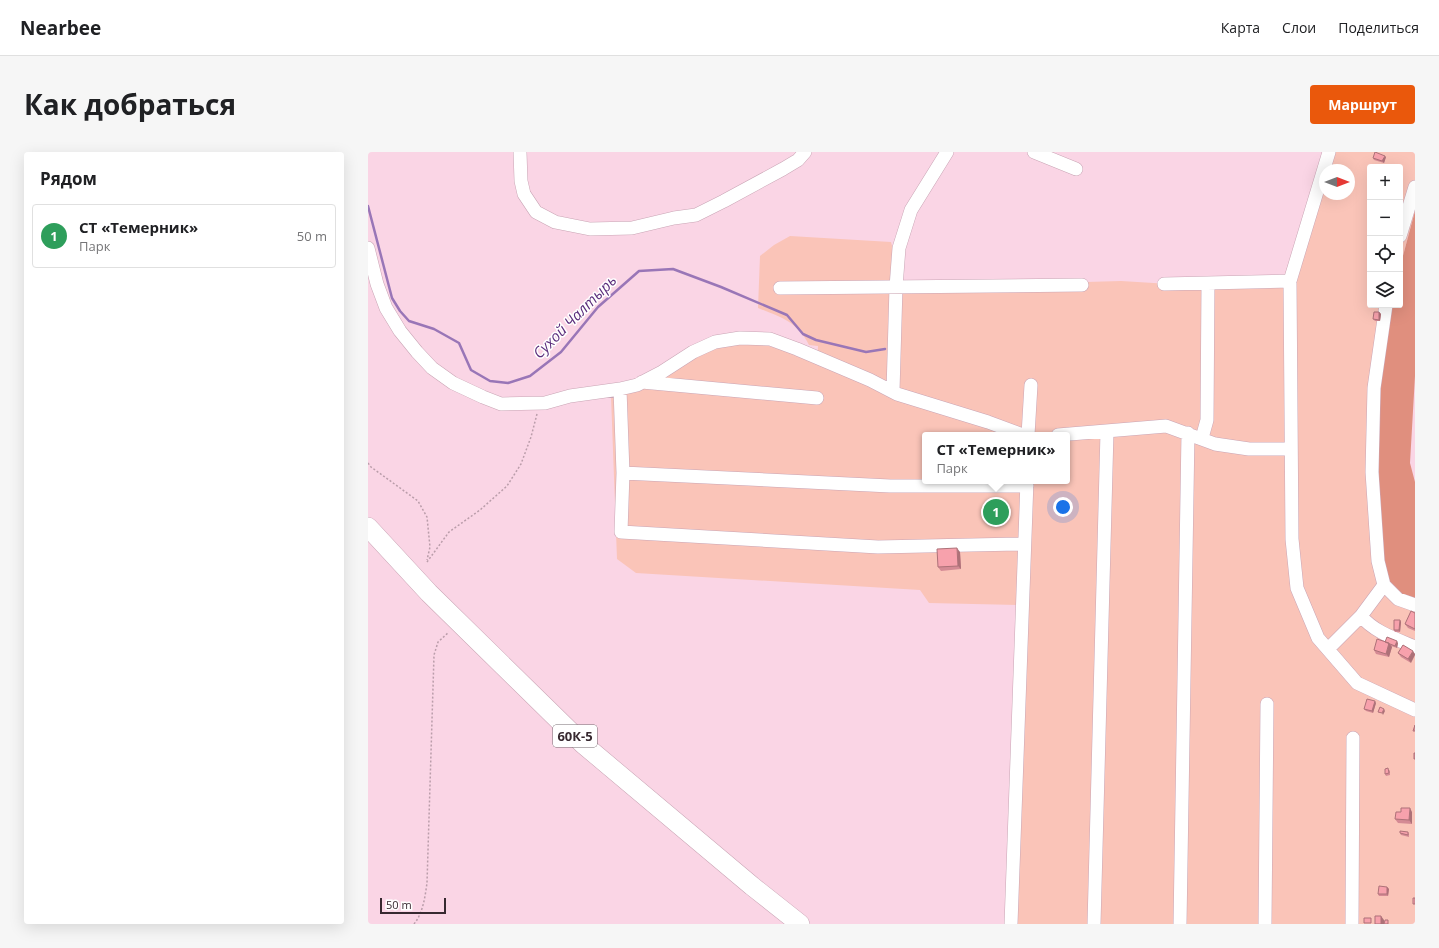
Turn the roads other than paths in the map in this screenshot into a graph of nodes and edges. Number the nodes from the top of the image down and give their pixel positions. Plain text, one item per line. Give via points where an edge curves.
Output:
1 (520, 152) edge
2 (805, 152) edge
3 (947, 152) edge
4 (1034, 152) edge
5 (1329, 152) edge
6 (1076, 169) dead end
7 (1415, 187) edge
8 (1403, 226) edge
9 (368, 248) edge
10 (1290, 281) junction
11 (1208, 283) junction
12 (1164, 284) dead end
13 (1082, 286) dead end
14 (896, 287) junction
15 (780, 288) dead end
16 (1386, 308) edge
17 (642, 382) junction
18 (1031, 385) dead end
19 (620, 389) junction
20 (893, 391) junction
21 (817, 398) dead end
22 (1015, 432) edge
23 (1028, 432) edge
24 (1107, 432) junction
25 (1188, 433) junction
26 (1070, 434) edge
27 (1202, 438) junction
28 (1291, 449) junction
29 (623, 473) junction
30 (981, 484) edge
31 (1027, 484) edge
32 (368, 528) edge
33 (368, 543) edge
34 (1024, 544) junction
35 (1384, 585) junction
36 (1415, 605) edge
37 (1361, 616) junction
38 (1415, 647) edge
39 (1329, 648) junction
40 (1267, 704) dead end
41 (1415, 710) edge
42 (1353, 738) dead end
43 (783, 924) edge
44 (800, 924) edge
45 (1011, 924) edge
46 (1094, 924) edge
47 (1180, 924) edge
48 (1265, 924) edge
49 (1352, 924) edge

1 - 2 street via 524,194 536,212 555,222 590,228 632,228 696,215 783,169 798,160
3 - 14 street via 911,210 899,248
4 - 6 street
5 - 10 street
7 - 8 street
9 - 19 street via 386,308 400,331 432,368 453,383 501,404 540,403
10 - 11 street
10 - 28 street
11 - 12 street
11 - 27 street via 1207,420
13 - 14 street
14 - 15 street
14 - 20 street
16 - 35 street via 1374,388 1372,472 1378,561
17 - 19 street
17 - 20 street via 715,342 740,338 770,339 797,348
17 - 21 street
18 - 23 street
19 - 29 street
20 - 22 street
24 - 25 street via 1166,426
24 - 26 street
24 - 46 street
25 - 27 street
25 - 47 street
27 - 28 street via 1215,444 1249,449
28 - 39 street via 1292,540 1297,588 1318,638
29 - 30 street via 890,486
29 - 34 street via 621,532 878,547
31 - 34 street
32 - 44 highway, 60К-5 via 429,593 583,744
33 - 43 highway, 60К-5 via 576,752
34 - 45 street
35 - 36 street via 1398,599
35 - 37 street
37 - 38 street via 1380,632
37 - 39 street
39 - 41 street via 1356,683
40 - 48 street
42 - 49 street

